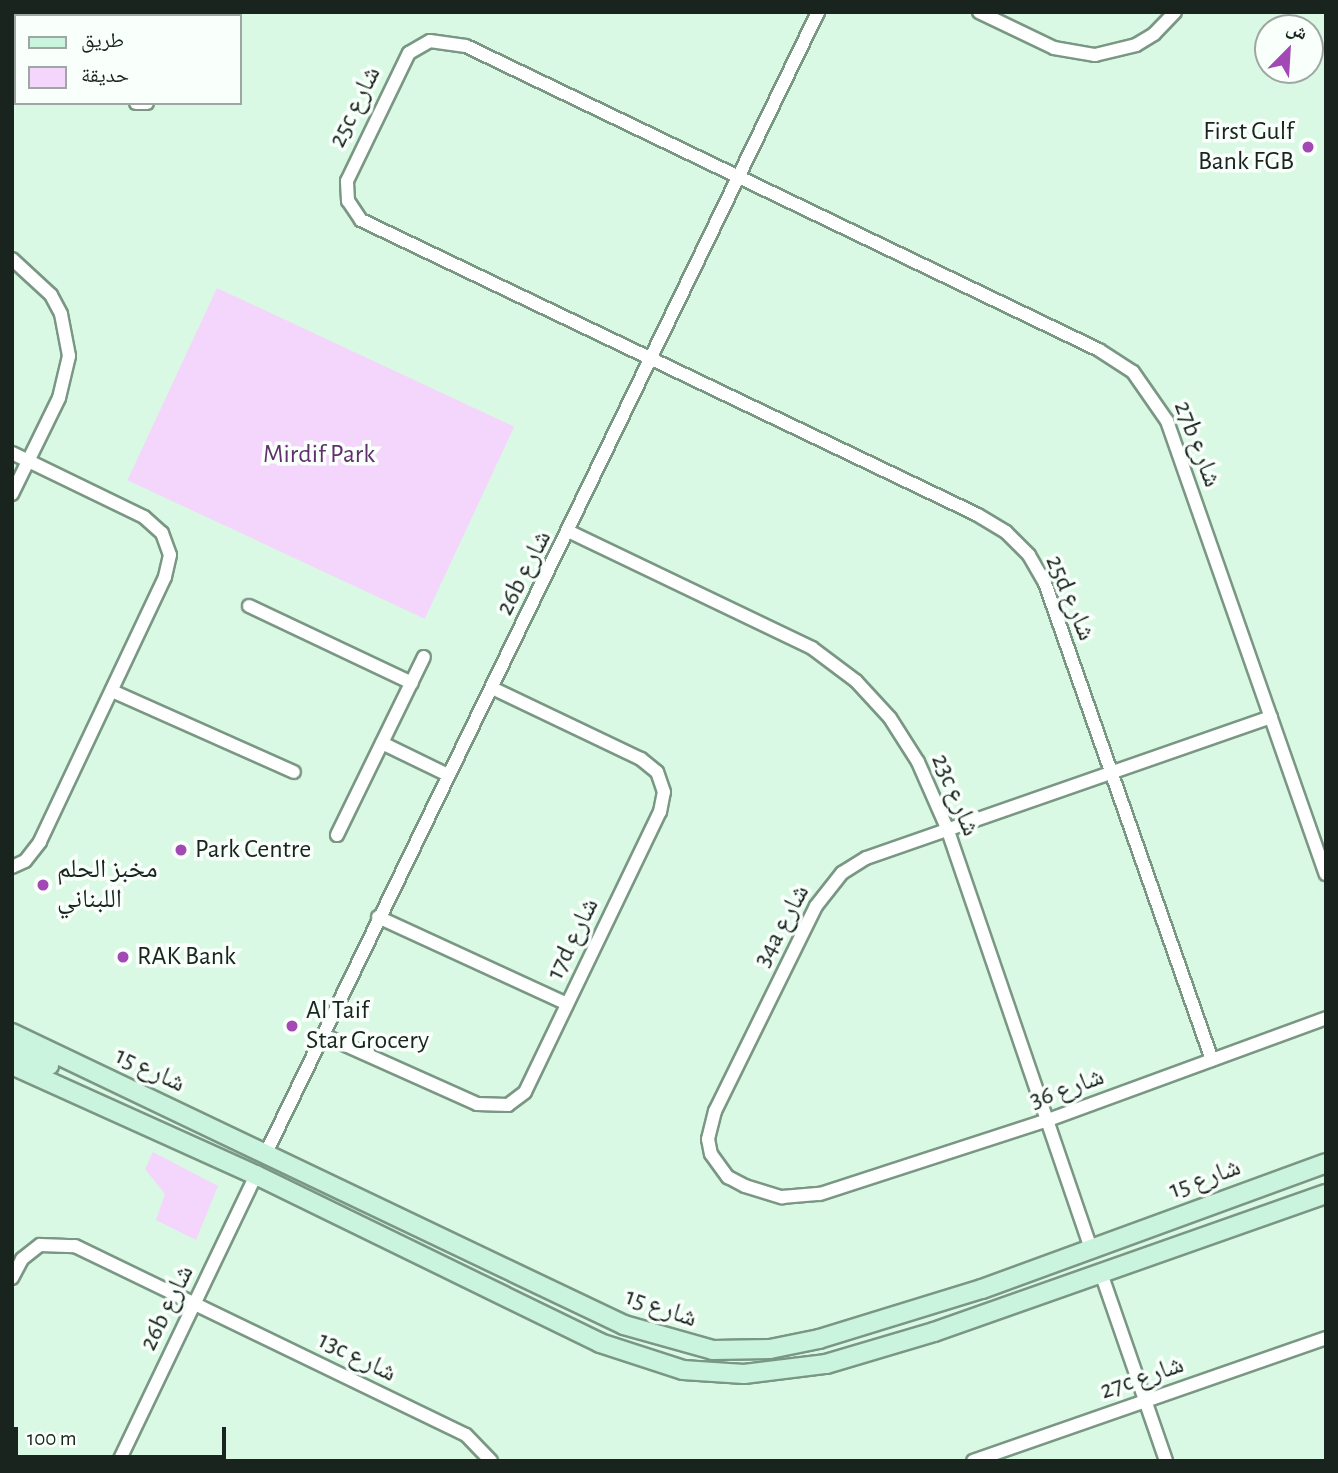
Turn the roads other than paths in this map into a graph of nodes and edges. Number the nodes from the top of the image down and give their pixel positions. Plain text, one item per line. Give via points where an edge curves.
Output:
1 (818, 12) edge
2 (979, 12) edge
3 (1175, 12) edge
4 (739, 178) junction
5 (12, 259) edge
6 (652, 359) junction
7 (12, 453) edge
8 (28, 461) junction
9 (12, 494) edge
10 (570, 532) junction
11 (249, 606) dead end
12 (424, 657) dead end
13 (412, 683) junction
14 (492, 688) junction
15 (112, 691) junction
16 (1271, 716) junction
17 (382, 743) junction
18 (1112, 771) junction
19 (294, 772) dead end
20 (448, 775) junction
21 (947, 828) junction
22 (337, 835) dead end
23 (12, 867) edge
24 (1326, 874) edge
25 (378, 917) junction
26 (567, 1004) junction
27 (1326, 1018) edge
28 (12, 1034) edge
29 (323, 1035) junction
30 (12, 1048) edge
31 (1212, 1060) junction
32 (12, 1065) edge
33 (80, 1067) junction
34 (1048, 1120) junction
35 (266, 1153) junction
36 (1326, 1163) edge
37 (256, 1175) junction
38 (820, 1194) joint
39 (1326, 1194) edge
40 (1091, 1249) junction
41 (428, 1260) junction
42 (506, 1268) junction
43 (1101, 1273) junction
44 (12, 1278) edge
45 (982, 1289) junction
46 (195, 1304) junction
47 (934, 1332) junction
48 (1326, 1338) edge
49 (1145, 1401) junction
50 (119, 1461) edge
51 (491, 1461) edge
52 (973, 1461) edge
53 (1166, 1461) edge

1 - 4 street, 26b شارع
2 - 3 street via 1054,48 1095,55 1116,53 1154,34
4 - 6 street, 26b شارع
4 - 6 street, 25c شارع via 454,42 430,41 402,62 349,173 346,190 353,212 372,226
4 - 16 street, 27b شارع via 1099,350 1133,372 1167,421
5 - 8 street via 38,278 61,314 68,356 59,398
6 - 10 street, 26b شارع
6 - 18 street, 25d شارع via 978,515 1018,543 1045,583
7 - 8 street
8 - 9 street
8 - 15 street via 145,517 167,543 165,577
10 - 14 street, 26b شارع
10 - 21 street, 23c شارع via 789,635 834,663 873,698 905,740
11 - 13 street
12 - 13 street
13 - 17 street
14 - 20 street, 26b شارع
14 - 26 street, 17d شارع via 641,759 662,782 660,812
15 - 19 street
15 - 23 street via 40,842 25,861
16 - 18 street, 34a شارع
16 - 24 street, 27b شارع
17 - 20 street
17 - 22 street
18 - 21 street, 34a شارع
18 - 31 street, 25d شارع
20 - 25 street, 26b شارع
21 - 34 street, 23c شارع
21 - 38 street, 34a شارع via 853,864 823,893 710,1125 711,1154 728,1177 763,1193
25 - 26 street
25 - 29 street, 26b شارع
26 - 29 street, 17d شارع via 525,1092 498,1107 477,1104
27 - 31 street, شارع 36
28 - 33 street, شارع 15
29 - 35 street, 26b شارع
30 - 33 street via 57,1068
31 - 34 street, شارع 36
32 - 37 street, شارع 15
33 - 35 street, شارع 15
34 - 38 street, شارع 36
34 - 40 street, 23c شارع
35 - 42 street, شارع 15
36 - 40 street, شارع 15
37 - 41 street, شارع 15
37 - 46 street, 26b شارع
39 - 43 street, شارع 15
40 - 45 street, شارع 15
41 - 42 street via 496,1285 503,1281
41 - 47 street, شارع 15 via 600,1343 684,1370 744,1374 804,1368
42 - 45 street, شارع 15 via 640,1332 697,1348 729,1351 819,1339
43 - 47 street, شارع 15
43 - 49 street
44 - 46 street, 13c شارع via 30,1251 64,1243
45 - 47 street via 964,1303 930,1316 926,1328
46 - 50 street, 26b شارع
46 - 51 street, 13c شارع via 467,1435
48 - 49 street, 27c شارع
49 - 52 street, 27c شارع
49 - 53 street

